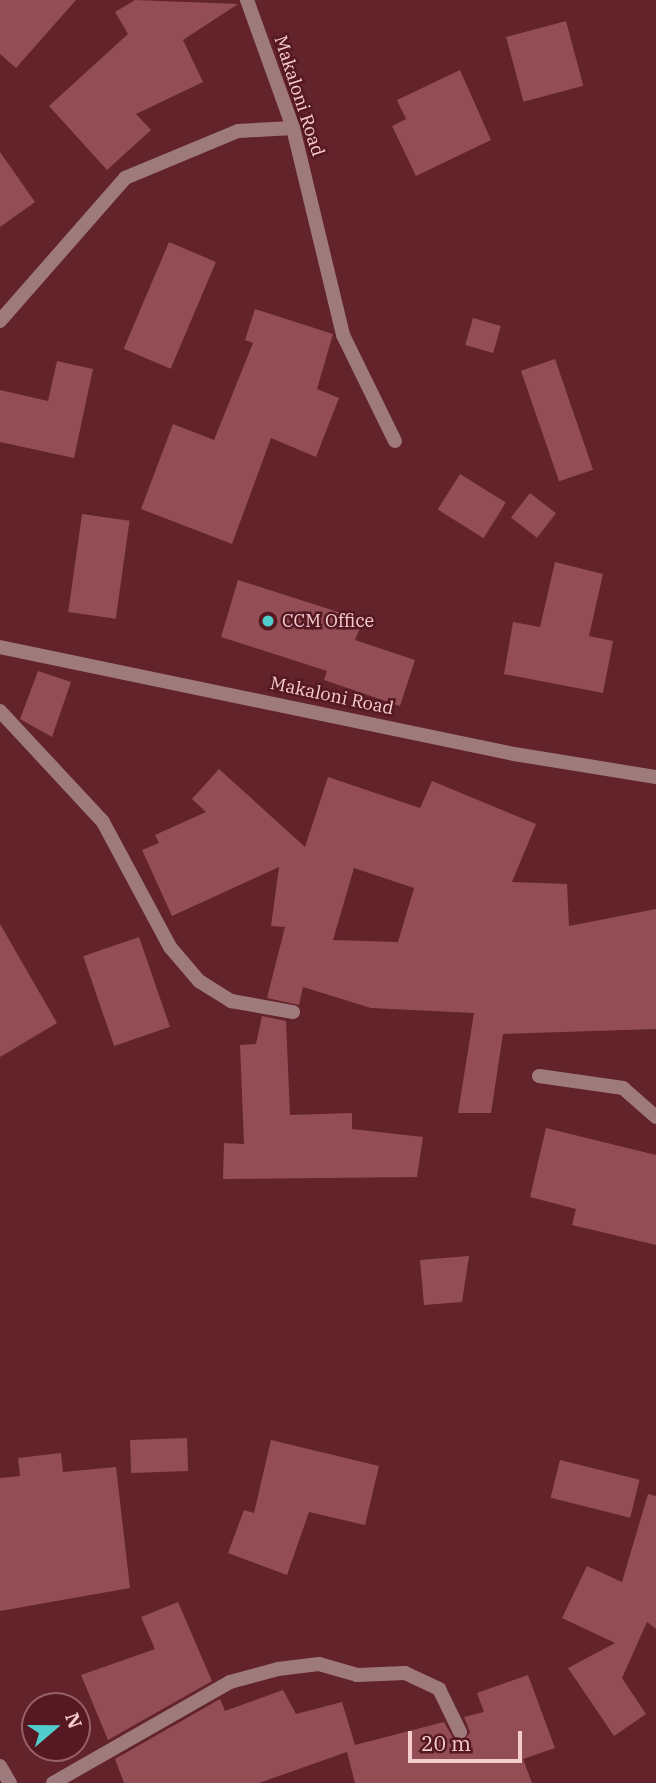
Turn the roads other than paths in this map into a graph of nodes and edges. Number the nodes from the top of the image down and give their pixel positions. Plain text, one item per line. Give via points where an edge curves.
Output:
1 (247, 0) edge
2 (293, 128) junction
3 (0, 321) edge
4 (395, 441) dead end
5 (0, 648) edge
6 (0, 711) edge
7 (656, 777) edge
8 (293, 1012) dead end
9 (539, 1076) dead end
10 (656, 1117) edge
11 (460, 1732) dead end
12 (0, 1766) edge
13 (10, 1783) edge
14 (53, 1783) edge

1 - 2 street, Makaloni Road
2 - 3 street via 238,131 125,178
2 - 4 street, Makaloni Road via 340,325
5 - 7 street, Makaloni Road via 514,754
6 - 8 street via 103,822 170,947 199,981 231,1001
9 - 10 street via 623,1088
11 - 14 street via 439,1689 405,1673 357,1675 319,1664 278,1669 230,1682
12 - 13 street

